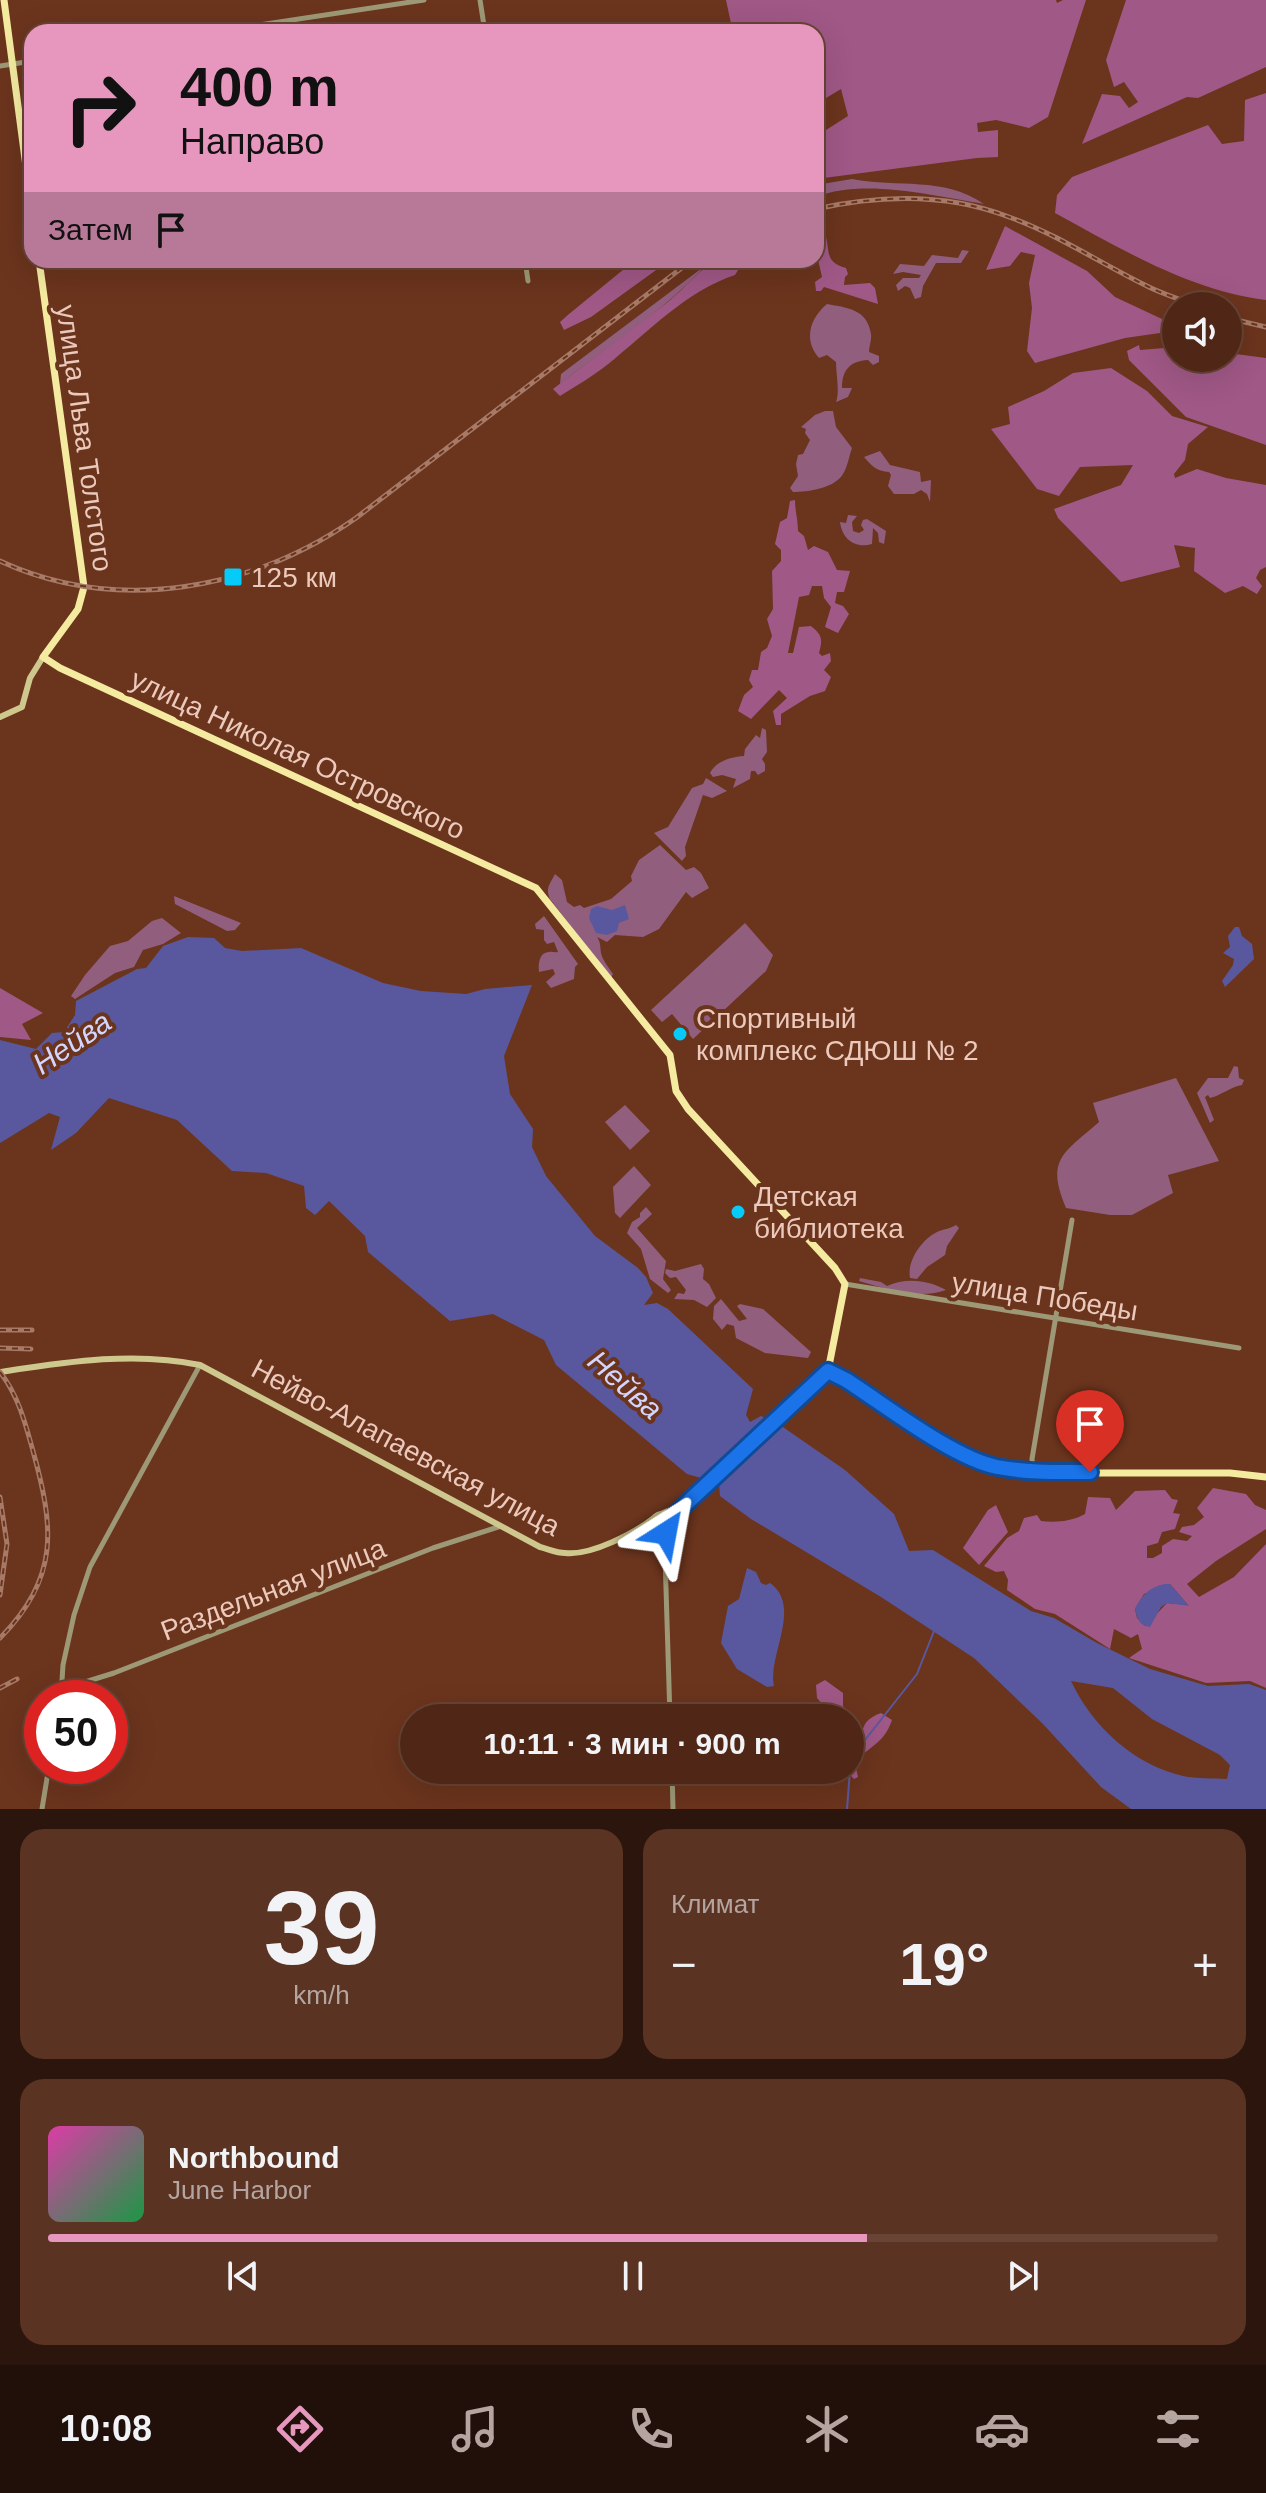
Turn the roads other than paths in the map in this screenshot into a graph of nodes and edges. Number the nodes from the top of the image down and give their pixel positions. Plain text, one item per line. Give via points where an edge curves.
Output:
1 (4, 0) edge
2 (424, 0) edge
3 (480, 0) edge
4 (266, 24) edge
5 (484, 24) edge
6 (24, 63) edge
7 (11, 65) junction
8 (0, 66) edge
9 (24, 156) edge
10 (40, 268) edge
11 (526, 268) edge
12 (528, 281) dead end
13 (43, 657) junction
14 (0, 717) edge
15 (1072, 1220) dead end
16 (845, 1284) junction
17 (1056, 1318) junction
18 (1239, 1348) dead end
19 (200, 1365) junction
20 (828, 1371) junction
21 (0, 1372) edge
22 (1033, 1473) junction
23 (1266, 1477) edge
24 (687, 1503) junction
25 (658, 1516) junction
26 (670, 1520) junction
27 (502, 1526) junction
28 (638, 1530) junction
29 (669, 1531) junction
30 (655, 1532) junction
31 (665, 1556) junction
32 (62, 1680) edge
33 (92, 1680) edge
34 (670, 1704) edge
35 (46, 1784) edge
36 (672, 1784) edge
37 (42, 1809) edge
38 (673, 1809) edge

1 - 7 main road
2 - 4 street
3 - 5 street
6 - 7 street
7 - 8 street
7 - 9 main road
10 - 13 main road, улица Льва Толстого via 84,587 78,609
11 - 12 street
13 - 14 main road via 22,707
13 - 16 main road, улица Николая Островского via 536,888 670,1055 676,1091 688,1109
15 - 17 street
16 - 17 street, улица Победы
16 - 20 main road
17 - 18 street, улица Победы
17 - 22 street
19 - 21 main road via 113,1358
19 - 27 main road, Нейво-Алапаевская улица
19 - 32 street via 90,1567
20 - 22 main road via 960,1453
20 - 24 main road
22 - 23 main road
24 - 25 main road
24 - 26 main road
25 - 26 main road
25 - 28 main road
25 - 30 main road via 651,1524
26 - 29 main road
27 - 28 main road, Нейво-Алапаевская улица via 540,1547 564,1553 587,1551
27 - 33 street, Раздельная улица
28 - 30 main road
29 - 30 main road
29 - 31 street
30 - 31 street
31 - 34 street
35 - 37 street
36 - 38 street

